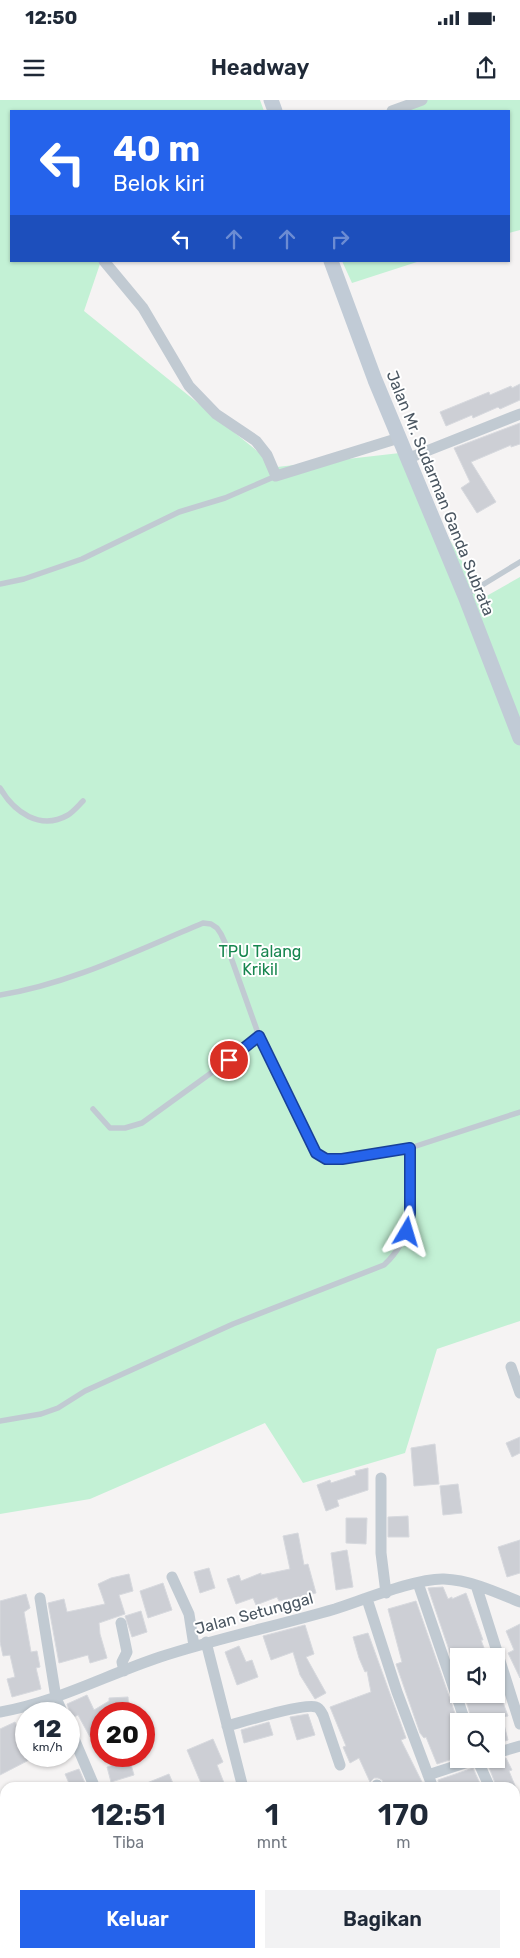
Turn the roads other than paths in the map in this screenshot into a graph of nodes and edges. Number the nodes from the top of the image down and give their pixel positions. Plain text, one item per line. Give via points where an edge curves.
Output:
1 (422, 100) edge
2 (395, 110) edge
3 (105, 262) edge
4 (331, 262) edge
5 (520, 414) edge
6 (399, 438) junction
7 (409, 458) junction
8 (276, 476) junction
9 (520, 562) edge
10 (0, 584) edge
11 (465, 596) junction
12 (516, 712) edge
13 (520, 738) edge
14 (0, 788) edge
15 (83, 801) dead end
16 (0, 995) edge
17 (259, 1036) junction
18 (93, 1109) dead end
19 (520, 1112) edge
20 (410, 1148) junction
21 (511, 1367) dead end
22 (520, 1393) edge
23 (0, 1421) edge
24 (381, 1478) dead end
25 (172, 1577) dead end
26 (418, 1583) junction
27 (476, 1586) junction
28 (386, 1593) junction
29 (40, 1598) dead end
30 (368, 1599) junction
31 (520, 1602) edge
32 (121, 1623) dead end
33 (206, 1642) junction
34 (194, 1646) junction
35 (124, 1671) junction
36 (56, 1698) junction
37 (58, 1702) edge
38 (0, 1712) edge
39 (462, 1713) edge
40 (520, 1724) edge
41 (227, 1726) junction
42 (520, 1746) edge
43 (505, 1750) edge
44 (80, 1753) edge
45 (340, 1765) dead end
46 (428, 1775) junction
47 (92, 1782) edge
48 (241, 1782) edge
49 (431, 1782) edge
50 (487, 1782) edge

1 - 2 street
3 - 8 street via 143,308 189,386 216,414 256,440
4 - 6 street, Jalan Mr. Sudarman Ganda Subrata
5 - 7 street
6 - 7 street, Jalan Mr. Sudarman Ganda Subrata
6 - 8 street
7 - 11 street, Jalan Mr. Sudarman Ganda Subrata
8 - 10 lane via 225,498 178,512 82,559
9 - 11 lane
11 - 12 street, Jalan Mr. Sudarman Ganda Subrata
12 - 13 street, Jalan Mr. Sudarman Ganda Subrata
14 - 15 lane via 8,802 25,815 39,820 57,820 70,814
16 - 17 lane via 52,983 148,948 203,923 211,924 217,928 228,949
17 - 18 lane via 142,1123 110,1128
17 - 20 lane via 316,1153 326,1159 342,1159
19 - 20 lane
20 - 23 lane via 407,1232 394,1256 384,1265 233,1324 85,1391 58,1408
21 - 22 street
24 - 28 street via 381,1553
25 - 34 street via 189,1614
26 - 27 street, Jalan Setunggal via 443,1579
26 - 28 street, Jalan Setunggal
26 - 39 street
27 - 31 street, Jalan Setunggal
27 - 40 street
28 - 30 street, Jalan Setunggal
29 - 36 street
30 - 33 street, Jalan Setunggal
30 - 46 street via 397,1692
32 - 35 street via 127,1652 122,1662
33 - 34 street, Jalan Setunggal
33 - 41 street
34 - 35 street, Jalan Setunggal
35 - 36 street, Jalan Setunggal
36 - 37 street
36 - 38 street, Jalan Setunggal
41 - 45 street via 281,1712 318,1707
41 - 48 street
42 - 43 street
44 - 47 street
46 - 49 street
46 - 50 street via 477,1759

